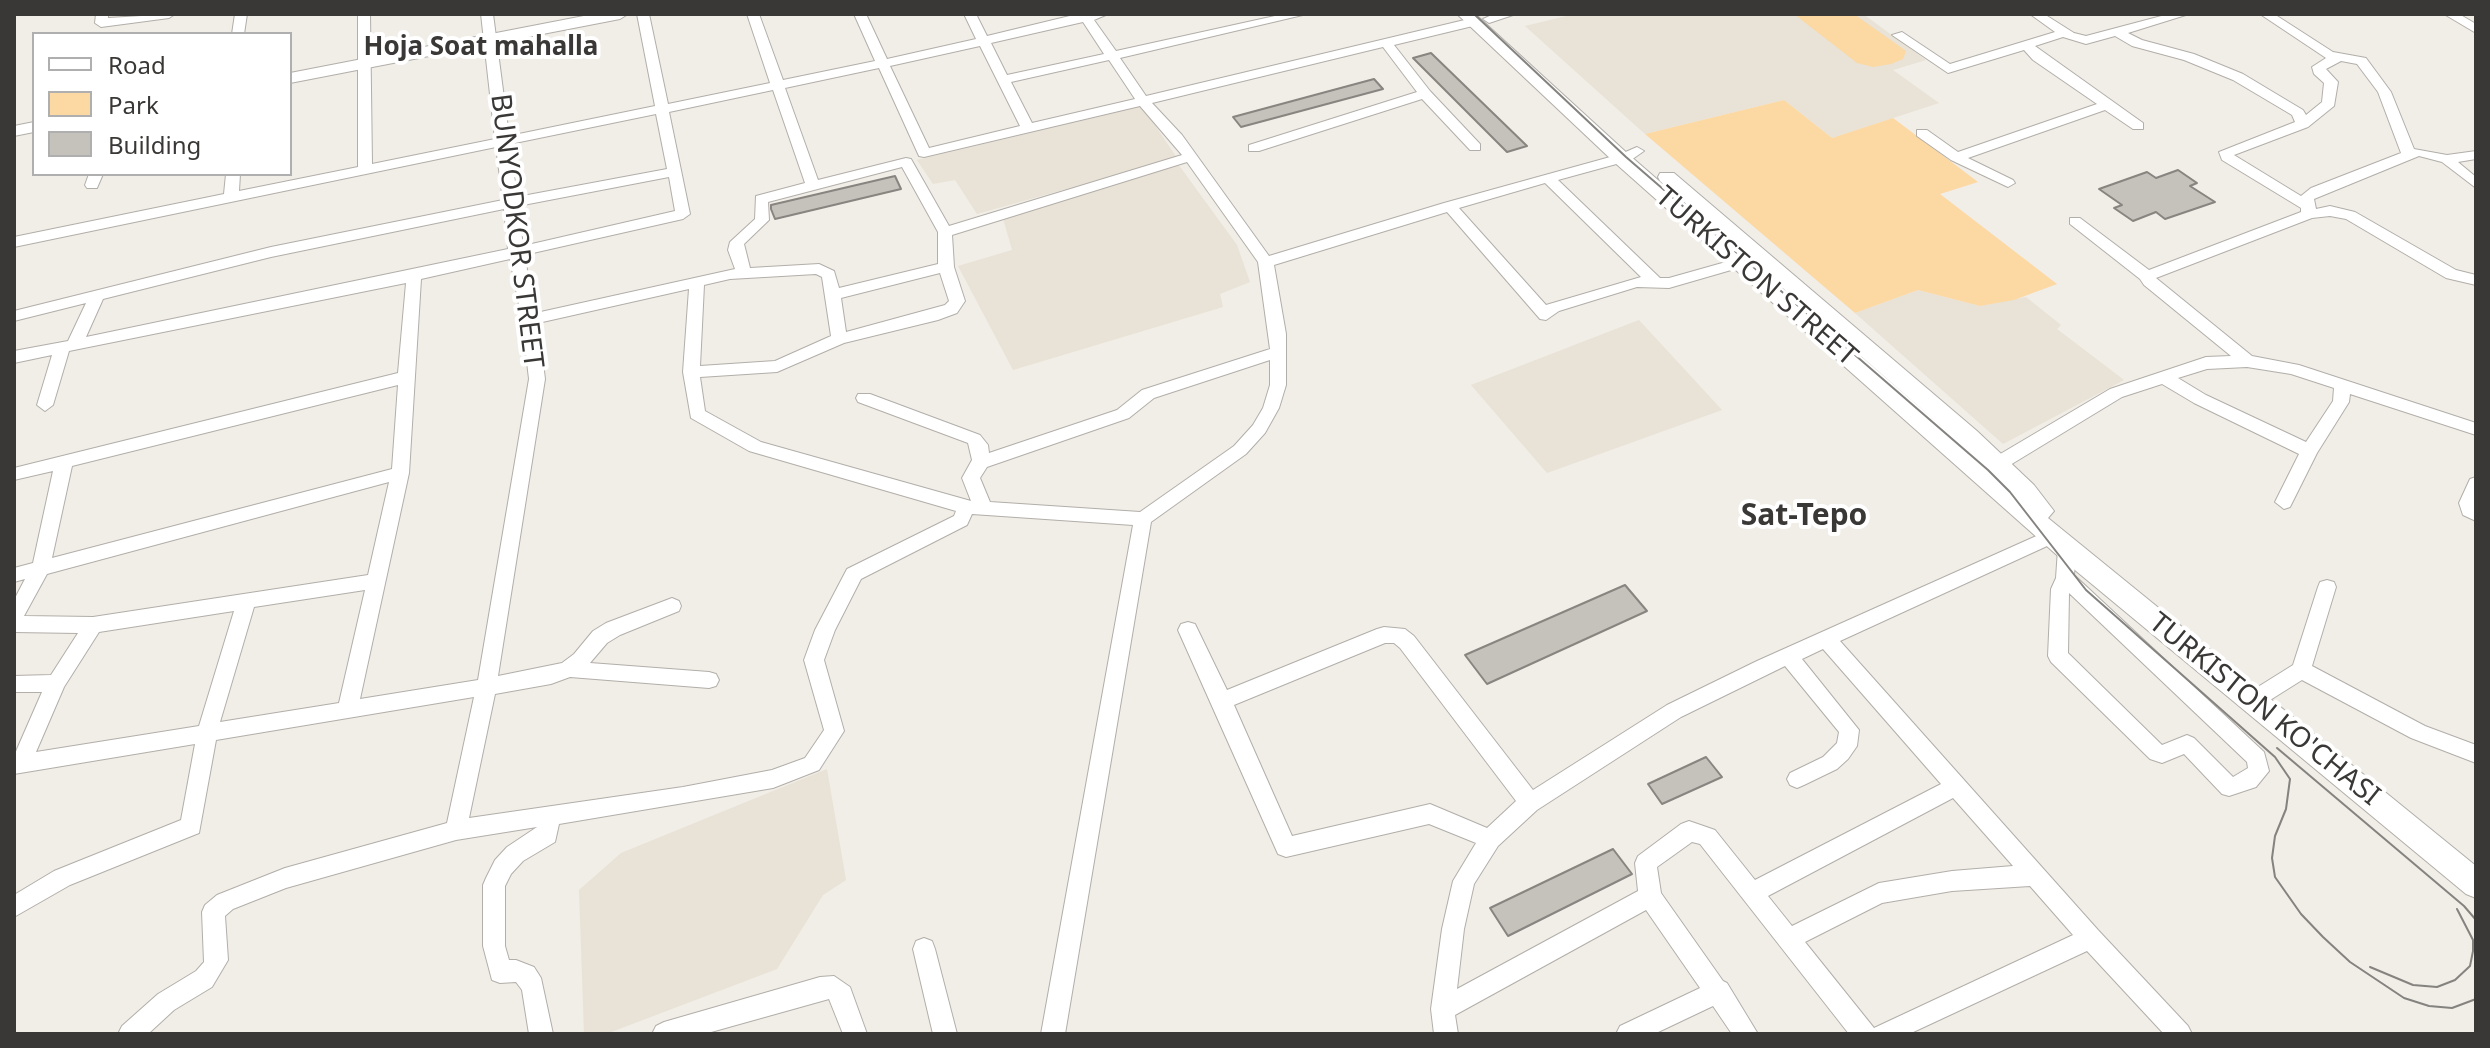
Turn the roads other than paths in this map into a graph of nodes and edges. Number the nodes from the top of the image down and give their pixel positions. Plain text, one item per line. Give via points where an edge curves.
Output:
1 (169, 14) edge
2 (364, 14) edge
3 (487, 14) edge
4 (620, 14) edge
5 (643, 14) edge
6 (753, 14) edge
7 (860, 14) edge
8 (970, 14) edge
9 (1102, 14) edge
10 (1301, 14) edge
11 (2036, 14) edge
12 (2183, 14) edge
13 (2266, 14) edge
14 (2450, 14) edge
15 (1085, 16) edge
16 (1484, 17) edge
17 (102, 19) edge
18 (2476, 29) edge
19 (87, 32) dead end
20 (2117, 32) junction
21 (1898, 35) dead end
22 (2070, 36) junction
23 (492, 39) junction
24 (983, 41) junction
25 (1386, 43) junction
26 (2027, 45) junction
27 (1113, 56) junction
28 (2337, 58) junction
29 (363, 64) junction
30 (881, 64) junction
31 (292, 78) edge
32 (1003, 80) junction
33 (775, 84) junction
34 (1425, 94) junction
35 (1143, 101) junction
36 (2107, 105) junction
37 (662, 108) junction
38 (2303, 124) junction
39 (2138, 126) dead end
40 (1027, 127) junction
41 (1922, 133) dead end
42 (504, 142) junction
43 (1475, 147) dead end
44 (1254, 148) dead end
45 (1629, 155) junction
46 (2409, 155) junction
47 (2476, 155) edge
48 (1190, 157) junction
49 (1956, 157) junction
50 (2447, 159) junction
51 (365, 170) junction
52 (675, 172) junction
53 (233, 176) edge
54 (1548, 178) junction
55 (2008, 183) dead end
56 (2476, 184) edge
57 (813, 186) junction
58 (231, 198) junction
59 (509, 203) junction
60 (1449, 206) junction
61 (2308, 210) junction
62 (2075, 221) dead end
63 (945, 232) junction
64 (14, 242) edge
65 (516, 251) junction
66 (1266, 262) junction
67 (1740, 263) junction
68 (946, 267) junction
69 (744, 272) junction
70 (414, 276) junction
71 (2147, 276) junction
72 (2476, 280) edge
73 (697, 282) junction
74 (1656, 283) junction
75 (833, 295) junction
76 (97, 296) junction
77 (14, 316) edge
78 (530, 320) junction
79 (839, 339) junction
80 (68, 346) junction
81 (1278, 352) junction
82 (14, 357) edge
83 (2247, 361) junction
84 (691, 372) junction
85 (406, 377) junction
86 (2164, 377) junction
87 (2342, 384) junction
88 (864, 398) dead end
89 (45, 405) dead end
90 (2476, 429) edge
91 (2309, 451) junction
92 (64, 462) junction
93 (981, 462) junction
94 (1989, 468) junction
95 (400, 473) junction
96 (14, 474) edge
97 (2476, 484) edge
98 (2284, 502) dead end
99 (974, 507) junction
100 (2476, 514) edge
101 (1143, 519) junction
102 (2060, 543) junction
103 (41, 568) junction
104 (14, 575) edge
105 (2065, 578) junction
106 (375, 581) junction
107 (2327, 587) dead end
108 (247, 600) junction
109 (672, 606) dead end
110 (14, 617) edge
111 (14, 624) edge
112 (93, 625) junction
113 (1188, 630) dead end
114 (1826, 639) junction
115 (1788, 656) junction
116 (569, 669) junction
117 (2301, 670) junction
118 (709, 680) dead end
119 (56, 683) junction
120 (14, 684) edge
121 (487, 684) junction
122 (1222, 701) junction
123 (2252, 701) junction
124 (347, 712) junction
125 (207, 733) junction
126 (2476, 754) edge
127 (17, 764) edge
128 (1797, 779) dead end
129 (1957, 786) junction
130 (1530, 803) junction
131 (549, 818) junction
132 (456, 830) junction
133 (1490, 839) junction
134 (2035, 875) junction
135 (2476, 884) edge
136 (1751, 893) junction
137 (1650, 896) junction
138 (14, 907) edge
139 (2090, 938) junction
140 (1787, 940) junction
141 (924, 949) dead end
142 (1719, 991) junction
143 (1443, 1009) junction
144 (697, 1029) edge
145 (130, 1034) edge
146 (541, 1034) edge
147 (664, 1034) edge
148 (855, 1034) edge
149 (945, 1034) edge
150 (1053, 1034) edge
151 (1446, 1034) edge
152 (1628, 1034) edge
153 (1746, 1034) edge
154 (1864, 1034) edge
155 (1883, 1034) edge
156 (2180, 1034) edge

1 - 17 street
2 - 29 street
3 - 23 street, BUNYODKOR STREET
4 - 23 main road
5 - 37 street
6 - 33 street
7 - 30 street
8 - 24 street
9 - 15 street
10 - 27 street
11 - 22 street
12 - 20 street
13 - 28 street
14 - 18 street
15 - 24 street
15 - 27 street
16 - 25 street
16 - 45 main road, TURKISTON STREET
17 - 19 street
20 - 22 street via 2086,40
20 - 38 street via 2238,77 2298,113
21 - 26 street via 1948,69
22 - 26 street
23 - 29 main road
23 - 42 street, BUNYODKOR STREET
24 - 30 street
24 - 32 street
25 - 34 street
25 - 35 street
26 - 36 street
27 - 32 street
27 - 35 street
28 - 38 street via 2319,67 2331,82 2329,103
28 - 46 street via 2361,61 2373,75 2395,113
29 - 31 main road
29 - 51 street
30 - 33 street
30 - 40 street via 924,153
32 - 40 street
33 - 37 street
33 - 57 street
34 - 43 street
34 - 44 street
35 - 40 street
35 - 48 street
36 - 39 street
36 - 49 street
37 - 42 street
37 - 52 street
38 - 61 street via 2226,152
41 - 49 street
42 - 51 street
42 - 59 street, BUNYODKOR STREET
45 - 54 street
45 - 67 main road, TURKISTON STREET
45 - 94 main road
46 - 50 street via 2419,152
46 - 61 street via 2316,191 2307,197
47 - 50 street
48 - 63 street
48 - 66 street
49 - 55 street
50 - 56 street
51 - 58 street
52 - 59 street
52 - 65 street via 683,214
53 - 58 street
54 - 60 street
54 - 74 street
57 - 63 street via 906,162
57 - 69 street via 761,199 762,220 737,242
58 - 64 street
59 - 65 street, BUNYODKOR STREET
59 - 76 street via 271,252
60 - 66 street
60 - 74 street via 1546,315 1553,307 1637,282
61 - 71 street
61 - 72 street via 2350,215 2451,274
62 - 71 street
63 - 68 street
65 - 70 street
65 - 78 street, BUNYODKOR STREET
66 - 81 street
67 - 74 street
67 - 94 main road, TURKISTON STREET
68 - 75 street
68 - 79 street via 957,301 951,309
69 - 73 street
69 - 75 street via 819,269 829,275
70 - 80 street
70 - 85 street
71 - 83 street
73 - 78 street
73 - 84 street
75 - 79 street
76 - 77 street
76 - 80 street
78 - 121 street, BUNYODKOR STREET via 537,379
79 - 84 street via 777,366
80 - 82 street
80 - 89 street
81 - 93 street via 1148,394 1123,414
81 - 101 street via 1278,385 1259,429 1231,456
83 - 86 street via 2206,363
83 - 87 street
84 - 99 street via 697,414 755,447
85 - 92 street
85 - 95 street
86 - 91 street
86 - 94 street via 2116,393
87 - 90 street
87 - 91 street via 2341,402
88 - 93 street via 974,439
91 - 98 street
92 - 96 street
92 - 103 street
93 - 99 street via 971,478
94 - 102 main road, TURKISTON STREET
95 - 103 street
95 - 106 street
97 - 100 street via 2468,503
99 - 101 street
99 - 131 street via 961,520 854,574 814,660 834,731 812,764 773,779
101 - 150 street
102 - 105 street
102 - 114 street
102 - 123 main road, TURKISTON KO'CHASI
103 - 104 street
103 - 110 street
105 - 105 street via 2257,758 2259,771 2229,787 2187,744 2157,753 2068,666 2058,656
106 - 108 street
106 - 124 street
107 - 117 street
108 - 112 street
108 - 125 street
109 - 116 street via 613,629
111 - 112 street
112 - 119 street
113 - 122 street
114 - 115 street
114 - 129 street
115 - 128 street via 1849,730 1841,753
115 - 130 street via 1674,711
116 - 118 street
116 - 121 street
117 - 123 street
117 - 126 street via 2418,732
119 - 120 street
119 - 127 street
121 - 124 street
121 - 132 street, BUNYODKOR STREET
122 - 130 street via 1384,635 1398,635
122 - 133 street via 1286,847 1430,814
123 - 135 main road, TURKISTON KO'CHASI
124 - 125 street
125 - 127 street
125 - 138 street via 191,826 62,878
129 - 134 street
129 - 136 street
130 - 133 street
131 - 132 street
131 - 146 street via 547,835 515,854 494,885 494,946 500,972 526,975 533,986
132 - 145 street via 285,878 217,905 217,960 212,970
133 - 143 street via 1464,881
134 - 139 street
134 - 140 street via 1879,893
136 - 137 street via 1707,837 1689,831 1646,863
136 - 140 street
137 - 142 street
137 - 143 street
139 - 155 street
139 - 156 street
140 - 154 street
141 - 149 street
142 - 152 street
142 - 153 street
143 - 151 street
144 - 147 street
144 - 148 street via 834,987 842,995

